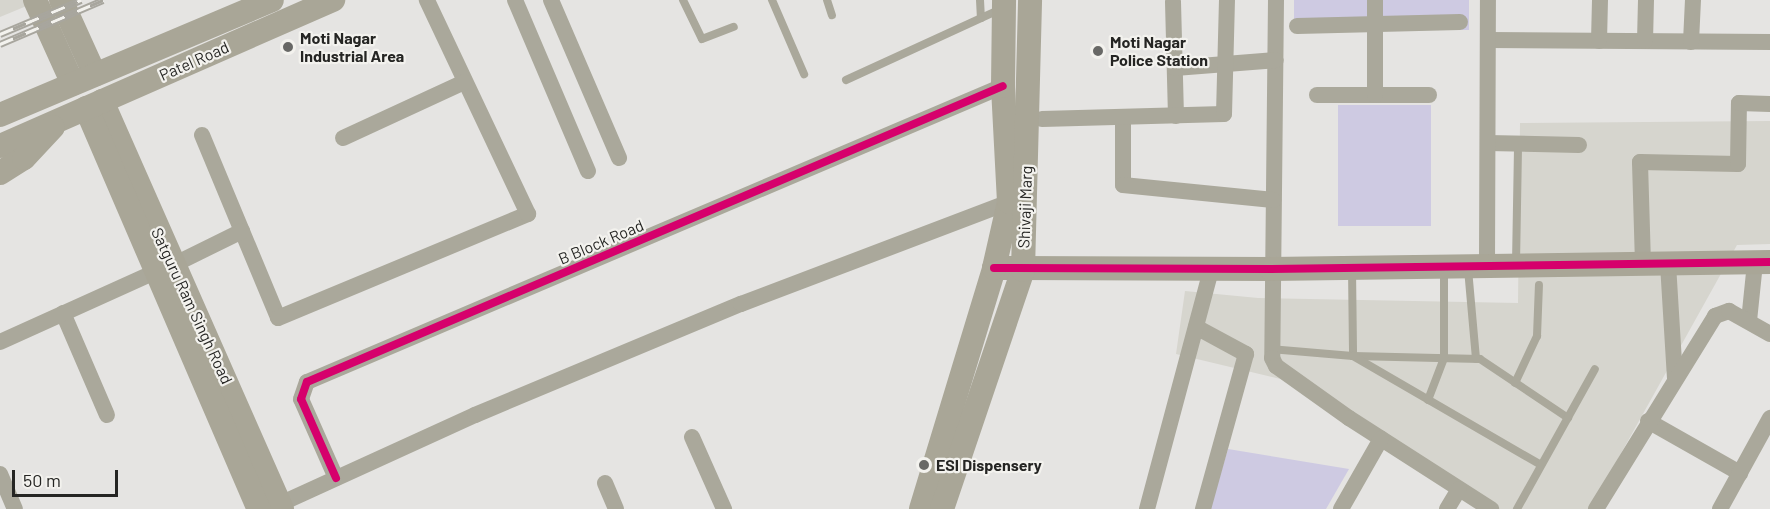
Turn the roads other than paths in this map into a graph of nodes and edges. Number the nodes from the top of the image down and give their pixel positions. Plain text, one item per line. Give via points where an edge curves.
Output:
1 (35, 0) edge
2 (61, 0) edge
3 (272, 0) edge
4 (333, 0) edge
5 (427, 0) edge
6 (516, 0) edge
7 (551, 0) edge
8 (682, 0) edge
9 (772, 0) edge
10 (827, 0) edge
11 (980, 0) edge
12 (1030, 0) edge
13 (1227, 0) edge
14 (1276, 0) edge
15 (1375, 0) edge
16 (1488, 0) edge
17 (1599, 0) edge
18 (1646, 0) edge
19 (1692, 0) edge
20 (1173, 2) dead end
21 (1004, 4) edge
22 (832, 15) dead end
23 (981, 18) junction
24 (1460, 22) dead end
25 (1375, 24) junction
26 (1297, 26) dead end
27 (734, 27) dead end
28 (1489, 40) junction
29 (1599, 41) junction
30 (1645, 41) junction
31 (1691, 42) junction
32 (1770, 42) edge
33 (1276, 60) junction
34 (1225, 66) junction
35 (1175, 68) junction
36 (804, 74) dead end
37 (95, 75) junction
38 (846, 80) dead end
39 (464, 82) junction
40 (73, 84) junction
41 (1003, 86) junction
42 (1317, 95) dead end
43 (1375, 95) junction
44 (1430, 95) dead end
45 (46, 96) junction
46 (0, 100) edge
47 (1770, 104) edge
48 (94, 105) junction
49 (0, 115) edge
50 (1176, 116) junction
51 (1123, 117) junction
52 (1042, 119) dead end
53 (56, 123) junction
54 (202, 135) dead end
55 (343, 138) dead end
56 (1488, 143) junction
57 (1518, 144) junction
58 (1579, 145) dead end
59 (0, 146) edge
60 (619, 158) dead end
61 (588, 171) dead end
62 (0, 173) edge
63 (1272, 200) junction
64 (1009, 202) junction
65 (242, 231) junction
66 (1763, 263) edge
67 (1643, 264) junction
68 (1668, 264) junction
69 (1466, 266) junction
70 (1516, 266) junction
71 (994, 267) junction
72 (1352, 268) junction
73 (164, 269) junction
74 (1270, 269) junction
75 (1023, 270) junction
76 (1211, 270) junction
77 (1539, 285) dead end
78 (63, 313) junction
79 (1749, 321) junction
80 (1196, 327) junction
81 (1770, 333) edge
82 (0, 342) edge
83 (1269, 349) junction
84 (1353, 356) junction
85 (1444, 358) junction
86 (1476, 358) junction
87 (1595, 369) dead end
88 (1675, 379) junction
89 (1515, 383) junction
90 (1428, 400) junction
91 (106, 415) dead end
92 (1568, 418) junction
93 (1770, 418) edge
94 (1647, 421) junction
95 (692, 437) dead end
96 (1381, 439) junction
97 (1542, 465) junction
98 (1740, 473) junction
99 (0, 474) edge
100 (336, 478) junction
101 (605, 483) dead end
102 (1459, 489) junction
103 (274, 507) edge
104 (1483, 507) edge
105 (15, 509) edge
106 (616, 509) edge
107 (723, 509) edge
108 (921, 509) edge
109 (942, 509) edge
110 (1147, 509) edge
111 (1203, 509) edge
112 (1341, 509) edge
113 (1447, 509) edge
114 (1517, 509) edge
115 (1596, 509) edge
116 (1720, 509) edge

1 - 40 main road
2 - 37 main road
3 - 37 main road, Patel Road
4 - 48 main road, Patel Road
5 - 39 street
6 - 61 street
7 - 60 street
8 - 27 lane via 702,39
9 - 36 lane
10 - 22 lane
11 - 23 lane
12 - 75 main road, Shivaji Marg
13 - 34 street
14 - 33 street
15 - 25 street
16 - 28 street
17 - 29 street
18 - 30 street
19 - 31 street
20 - 35 street
21 - 23 lane
21 - 41 main road, Shivaji Marg
23 - 38 lane
24 - 25 street
25 - 26 street
25 - 43 street
28 - 29 street
28 - 56 street
29 - 30 street
30 - 31 street
31 - 32 street
33 - 34 street
33 - 63 street
34 - 35 street
34 - 50 street via 1224,114
35 - 50 street
37 - 40 main road, Patel Road
39 - 55 street
39 - 65 street via 528,214 278,318
40 - 45 main road, Patel Road
41 - 64 main road, Shivaji Marg
41 - 100 street, B Block Road via 307,382 301,399
42 - 43 street
43 - 44 street
45 - 46 main road
45 - 49 main road, Patel Road
47 - 67 street via 1739,104 1738,164 1640,162
48 - 53 main road, Patel Road
48 - 73 main road, Satguru Ram Singh Road
50 - 51 street
51 - 52 street
51 - 63 street via 1123,185
53 - 59 main road, Patel Road
53 - 62 main road via 24,158
54 - 65 street
56 - 57 street
56 - 69 street
57 - 58 street
57 - 70 lane
63 - 74 street
64 - 71 main road, Shivaji Marg
64 - 100 street via 729,309
65 - 73 street
66 - 68 main road
66 - 79 street
67 - 68 main road
67 - 70 main road
68 - 88 street
69 - 70 main road
69 - 72 main road
69 - 85 lane
69 - 86 lane
71 - 75 main road
71 - 108 main road, Shivaji Marg
72 - 74 main road
72 - 84 lane
73 - 78 street
73 - 103 main road, Satguru Ram Singh Road
74 - 76 main road
74 - 83 street
75 - 76 main road
75 - 109 main road, Shivaji Marg
76 - 80 street
77 - 89 lane via 1537,336
78 - 82 street
78 - 91 street
79 - 81 street
79 - 88 street via 1729,311 1719,313
80 - 110 street
80 - 111 street via 1246,354
83 - 84 lane
83 - 96 street via 1276,366
84 - 85 lane
84 - 90 lane
85 - 86 lane
85 - 90 lane
86 - 89 lane
87 - 92 lane
88 - 94 street
89 - 92 lane
90 - 97 lane
92 - 97 lane
93 - 98 street
94 - 98 street
94 - 115 street
95 - 107 street
96 - 102 street
96 - 112 street
97 - 114 lane
98 - 116 street
99 - 105 street
100 - 103 street
101 - 106 street
102 - 104 street
102 - 113 street

